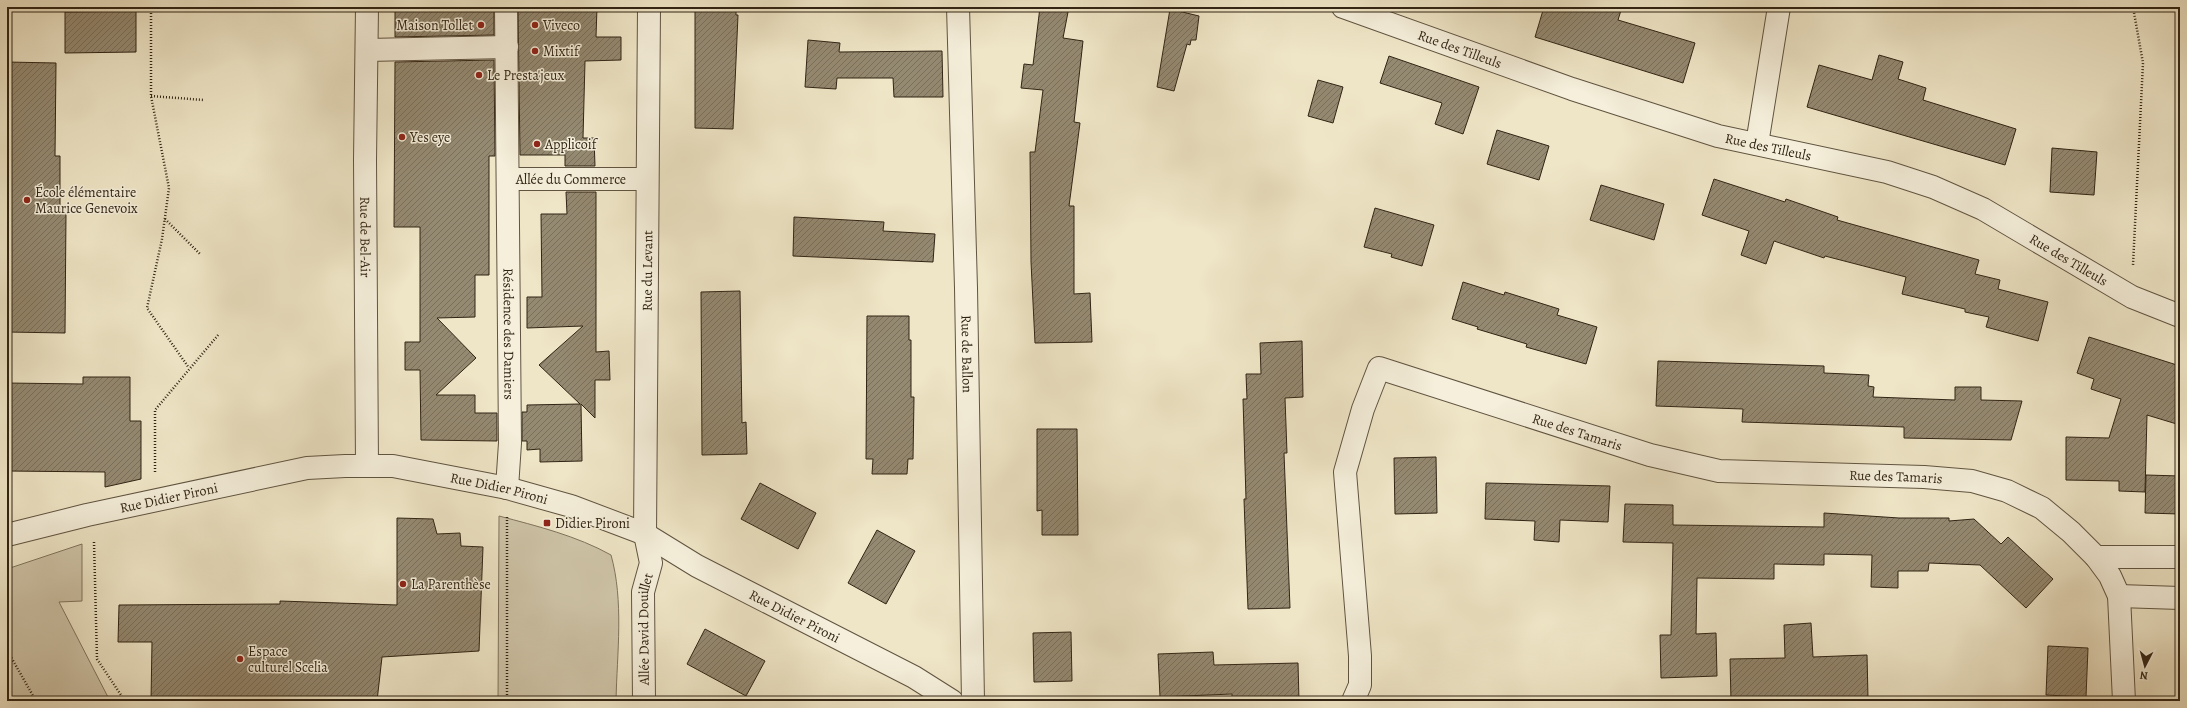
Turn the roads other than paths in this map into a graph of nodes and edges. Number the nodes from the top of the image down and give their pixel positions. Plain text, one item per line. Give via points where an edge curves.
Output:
1 (367, 7) edge
2 (506, 7) edge
3 (649, 7) edge
4 (958, 7) edge
5 (1343, 7) edge
6 (1779, 7) edge
7 (507, 47) junction
8 (367, 50) junction
9 (1758, 144) junction
10 (646, 178) junction
11 (508, 179) junction
12 (2180, 316) edge
13 (368, 466) junction
14 (507, 488) junction
15 (645, 534) junction
16 (7, 536) edge
17 (2096, 557) junction
18 (2180, 557) edge
19 (2119, 596) junction
20 (2180, 598) edge
21 (644, 701) edge
22 (952, 701) edge
23 (973, 701) edge
24 (1353, 701) edge
25 (2124, 701) edge

1 - 8 street, Rue de Bel-Air
2 - 7 street, Allée du Commerce
3 - 10 street, Rue du Levant
4 - 23 street, Rue de Ballon
5 - 9 street, Rue des Tilleuls via 1572,89 1718,136
6 - 9 street
7 - 8 street
7 - 11 street, Allée du Commerce
8 - 13 street, Rue de Bel-Air via 365,160
9 - 12 street, Rue des Tilleuls via 1887,172 1933,187 1983,209 2132,297
10 - 11 street, Allée du Commerce
10 - 15 street, Rue du Levant
11 - 14 street, Résidence des Damiers via 510,443
13 - 14 street, Rue Didier Pironi via 393,466
13 - 16 street, Rue Didier Pironi via 307,468 93,514
14 - 15 street, Rue Didier Pironi via 571,506
15 - 21 street, Allée David Douillet via 651,563 643,592
15 - 22 street, Rue Didier Pironi via 697,566 914,677
17 - 18 street
17 - 19 street via 2110,576
17 - 24 street, Rue des Tamaris via 2042,508 2007,491 1972,481 1830,473 1719,471 1650,454 1379,368 1363,409 1345,472 1360,656 1360,685
19 - 20 street
19 - 25 street

